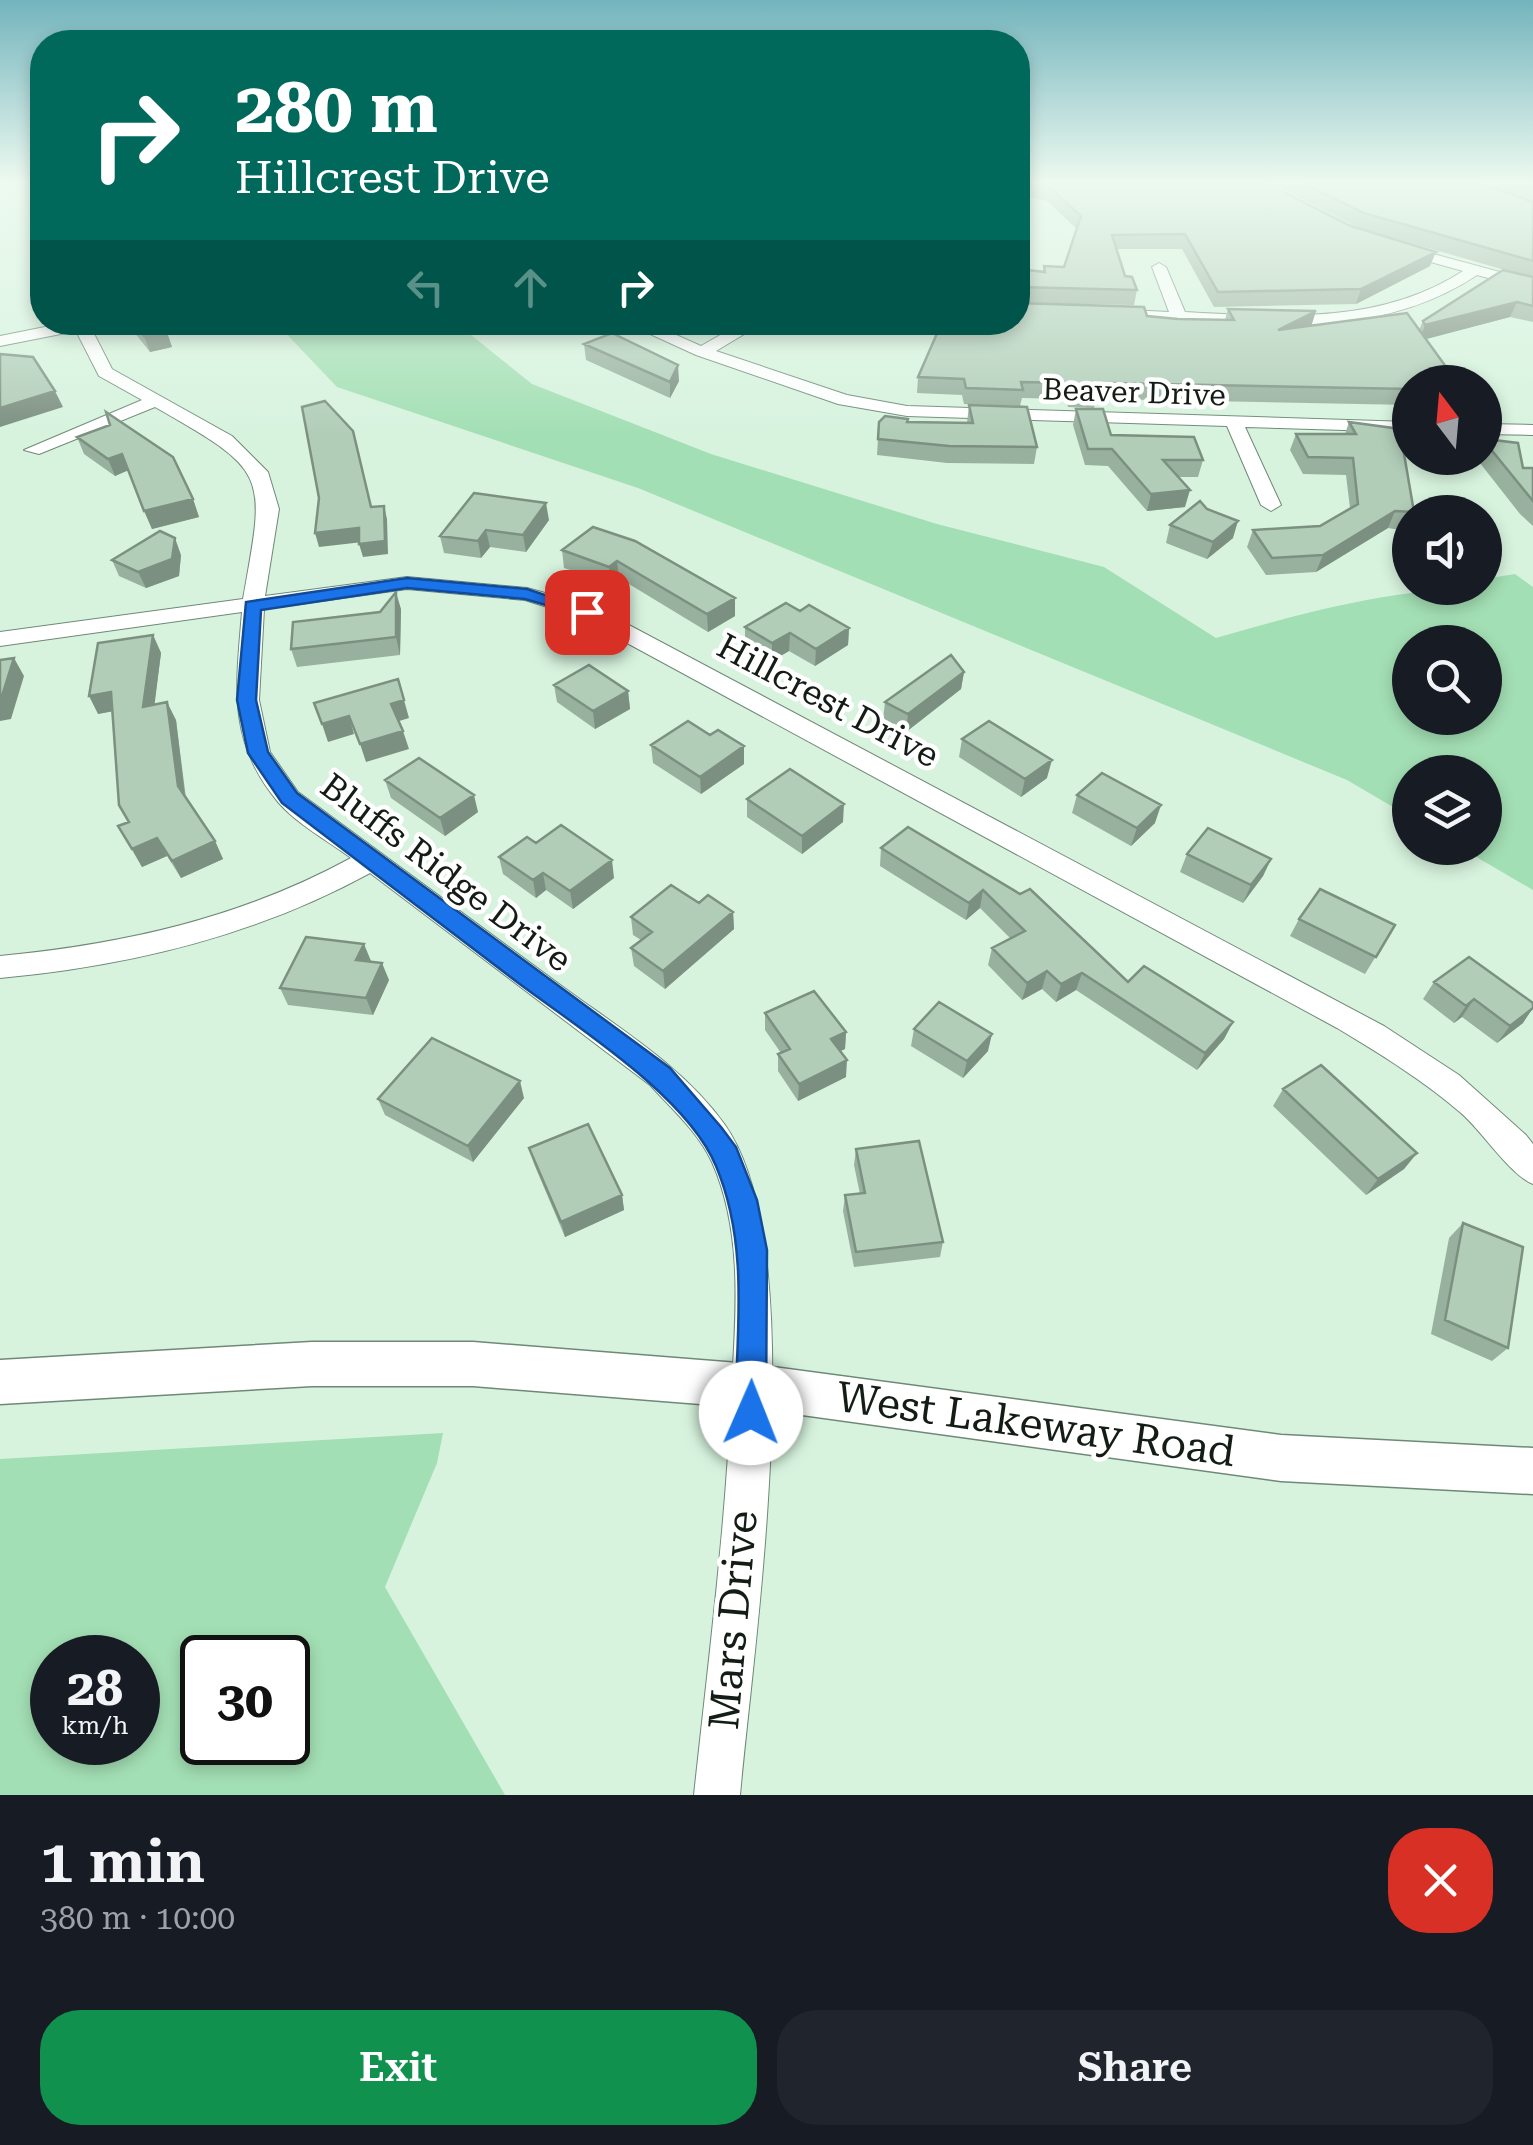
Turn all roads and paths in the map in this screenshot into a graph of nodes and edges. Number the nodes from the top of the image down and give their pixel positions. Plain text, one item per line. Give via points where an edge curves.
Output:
1 (1463, 267) edge
2 (1159, 268) dead end
3 (1475, 270) junction
4 (1533, 286) edge
5 (1089, 313) edge
6 (1178, 315) junction
7 (30, 335) edge
8 (86, 335) edge
9 (662, 335) edge
10 (733, 335) edge
11 (0, 341) edge
12 (702, 352) junction
13 (152, 402) junction
14 (1234, 423) junction
15 (1392, 427) edge
16 (1502, 429) edge
17 (1533, 430) edge
18 (33, 450) dead end
19 (1271, 506) dead end
20 (253, 606) junction
21 (0, 638) edge
22 (369, 861) junction
23 (0, 967) edge
24 (1533, 1170) edge
25 (0, 1382) edge
26 (751, 1386) junction
27 (1533, 1471) edge
28 (717, 1795) edge

1 - 3 street
2 - 6 street
3 - 4 street
3 - 6 street via 1438,294 1370,314
5 - 6 street
7 - 11 street
8 - 13 street, Bluffs Ridge Drive via 105,372
9 - 12 street, Beaver Drive
10 - 12 street
12 - 14 street, Beaver Drive via 844,400 906,410
13 - 18 street
13 - 20 street, Bluffs Ridge Drive via 226,440 259,472 270,509
14 - 15 street, Beaver Drive
14 - 19 street
16 - 17 street
20 - 21 street, Hillcrest Drive
20 - 22 street, Bluffs Ridge Drive via 247,700 258,753 289,798
20 - 24 street, Hillcrest Drive via 407,583 527,594 587,612 1348,1019 1442,1078
22 - 23 street via 315,893 194,935 73,962
22 - 26 street, Bluffs Ridge Drive via 660,1076 698,1116 726,1156 750,1233
25 - 26 street, West Lakeway Road via 312,1364 473,1364
26 - 27 street, West Lakeway Road via 1281,1458
26 - 28 street, Mars Drive

